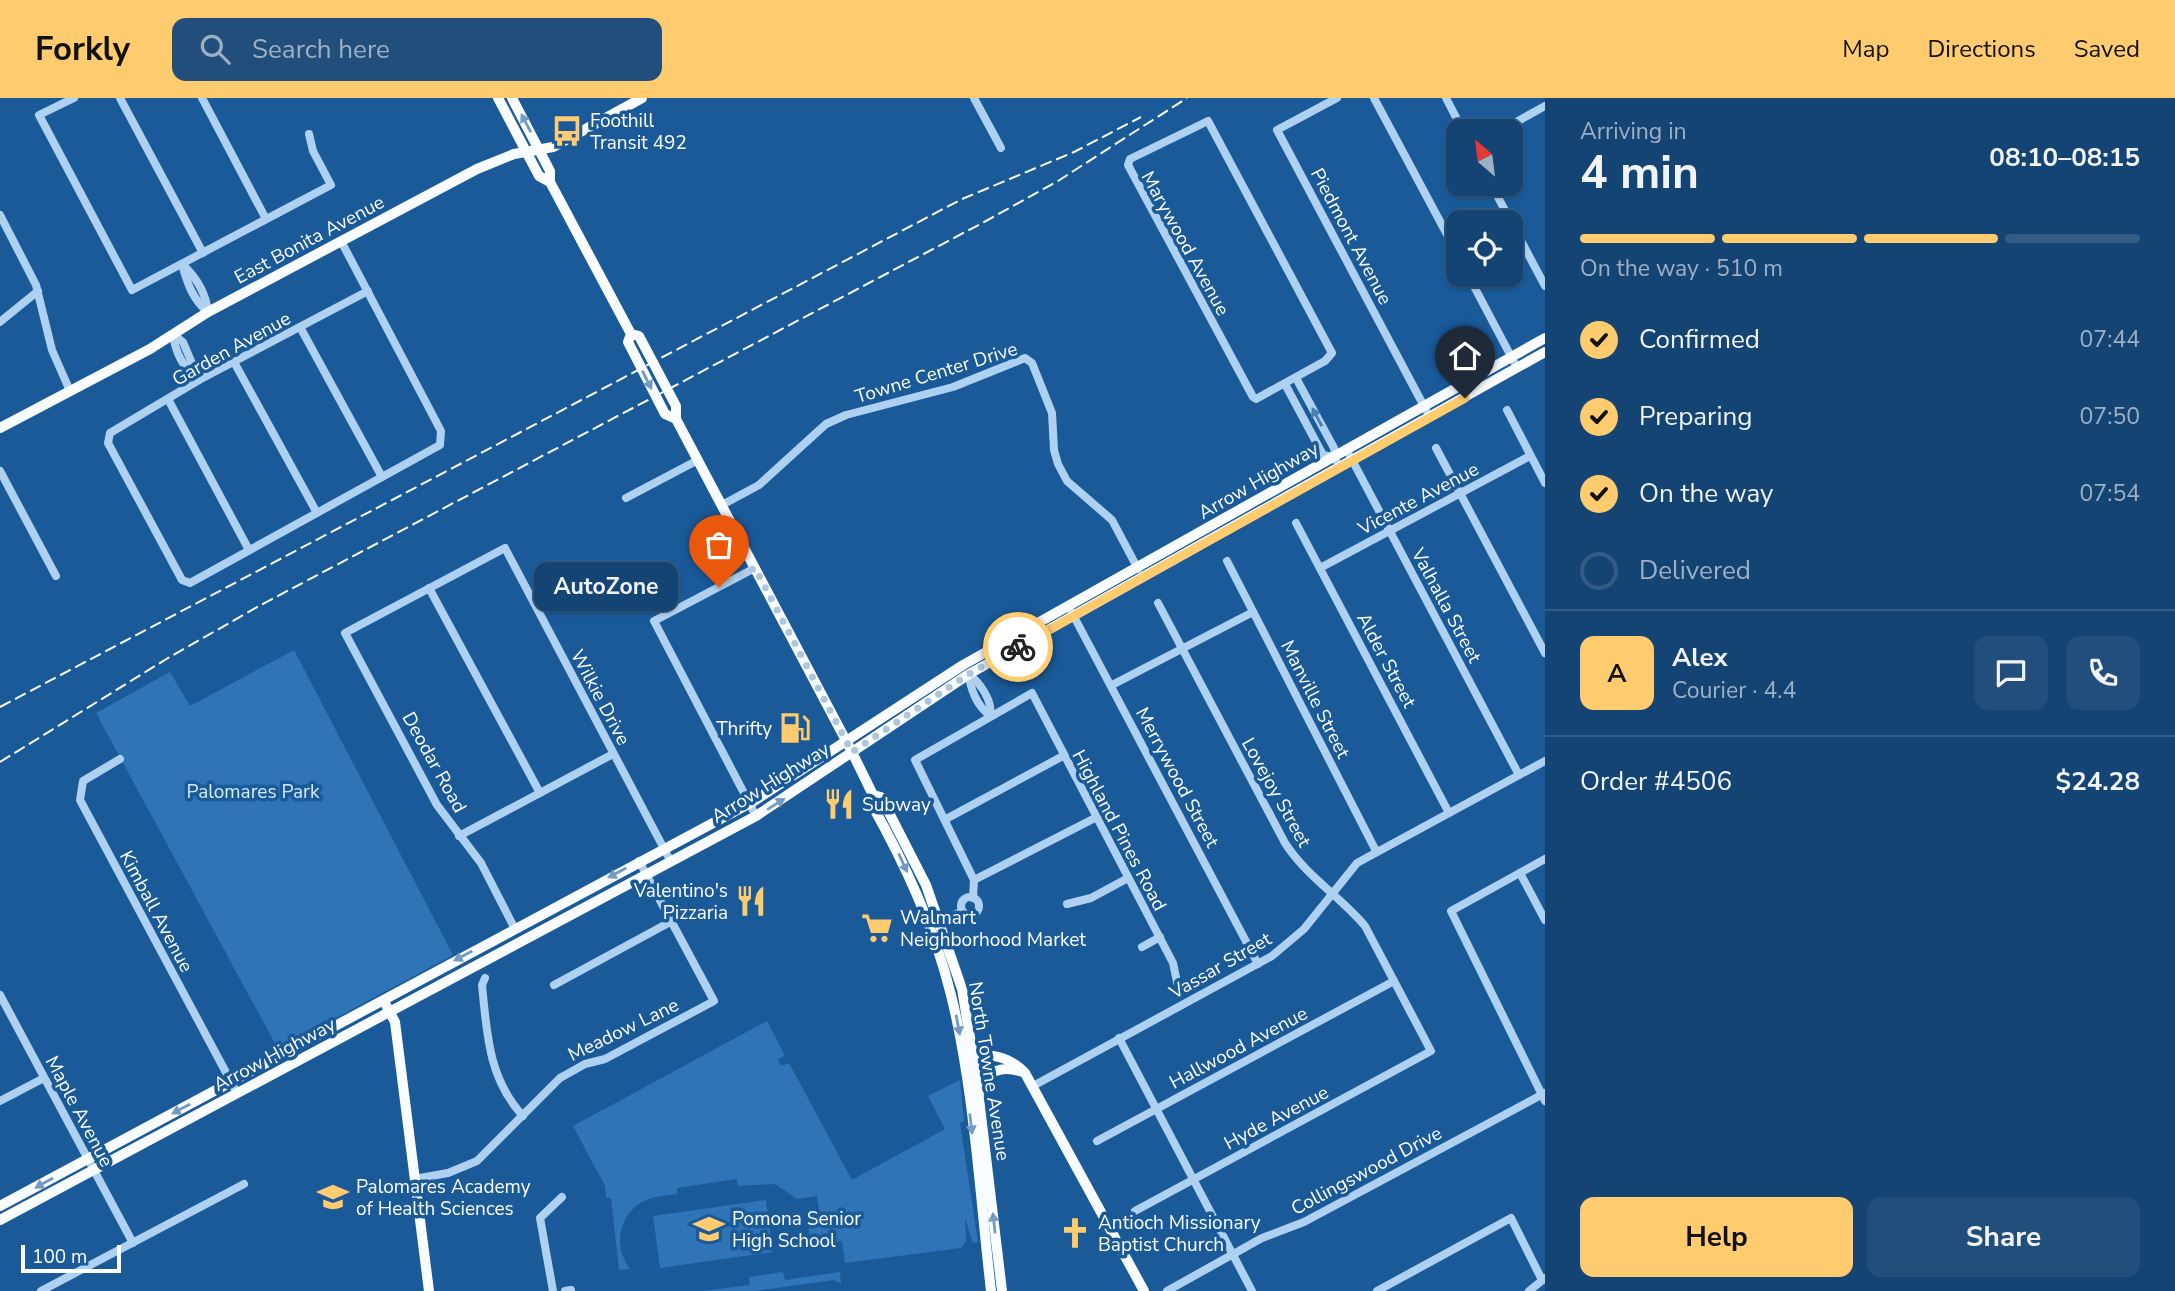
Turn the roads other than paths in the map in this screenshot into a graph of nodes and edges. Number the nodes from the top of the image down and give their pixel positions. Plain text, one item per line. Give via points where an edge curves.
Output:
1 (74, 98) edge
2 (120, 98) edge
3 (202, 98) edge
4 (498, 98) edge
5 (512, 98) edge
6 (642, 98) edge
7 (974, 98) edge
8 (1337, 98) edge
9 (1374, 98) edge
10 (1446, 98) edge
11 (1545, 106) edge
12 (1457, 119) edge
13 (1522, 119) edge
14 (309, 134) dead end
15 (1001, 148) dead end
16 (540, 149) junction
17 (527, 151) junction
18 (551, 182) junction
19 (1497, 196) edge
20 (0, 215) edge
21 (266, 219) junction
22 (1446, 233) edge
23 (341, 242) junction
24 (202, 253) junction
25 (183, 264) junction
26 (1545, 286) edge
27 (1474, 287) edge
28 (38, 291) junction
29 (368, 291) junction
30 (208, 312) junction
31 (0, 322) edge
32 (300, 327) junction
33 (173, 334) junction
34 (1545, 338) edge
35 (1545, 352) edge
36 (234, 362) junction
37 (1515, 363) junction
38 (1296, 378) junction
39 (199, 380) junction
40 (1285, 384) junction
41 (70, 391) junction
42 (169, 401) junction
43 (1424, 407) junction
44 (1507, 410) dead end
45 (1430, 418) junction
46 (0, 428) edge
47 (1436, 448) dead end
48 (1346, 449) junction
49 (1530, 456) junction
50 (1335, 457) junction
51 (698, 460) junction
52 (1353, 461) junction
53 (1341, 468) junction
54 (0, 471) edge
55 (382, 477) junction
56 (1545, 483) edge
57 (1460, 493) junction
58 (626, 498) dead end
59 (722, 505) junction
60 (317, 513) junction
61 (1296, 523) dead end
62 (1390, 530) junction
63 (249, 550) junction
64 (1227, 561) dead end
65 (755, 568) junction
66 (1320, 568) junction
67 (1138, 569) junction
68 (56, 576) dead end
69 (429, 588) junction
70 (1158, 603) dead end
71 (1069, 606) junction
72 (1253, 611) junction
73 (1074, 617) junction
74 (1182, 648) junction
75 (1545, 653) edge
76 (969, 674) junction
77 (1112, 685) junction
78 (990, 715) junction
79 (845, 740) junction
80 (852, 752) junction
81 (613, 754) junction
82 (1063, 756) junction
83 (120, 759) dead end
84 (1545, 761) edge
85 (1519, 775) junction
86 (540, 793) junction
87 (749, 803) junction
88 (1449, 813) junction
89 (756, 816) junction
90 (1095, 818) junction
91 (946, 819) junction
92 (459, 836) junction
93 (664, 849) junction
94 (1376, 850) junction
95 (1545, 859) edge
96 (670, 860) junction
97 (639, 861) junction
98 (646, 873) junction
99 (1520, 873) junction
100 (1128, 878) junction
101 (974, 880) junction
102 (1331, 893) junction
103 (973, 898) junction
104 (1067, 904) dead end
105 (962, 911) junction
106 (1545, 920) edge
107 (672, 921) junction
108 (936, 924) junction
109 (515, 929) junction
110 (1160, 937) junction
111 (522, 941) junction
112 (1142, 947) dead end
113 (1258, 964) junction
114 (485, 978) dead end
115 (1394, 981) junction
116 (1177, 982) dead end
117 (554, 985) dead end
118 (0, 995) edge
119 (383, 1000) junction
120 (390, 1012) junction
121 (1119, 1038) junction
122 (1431, 1052) joint
123 (968, 1056) junction
124 (1025, 1073) junction
125 (44, 1077) junction
126 (231, 1082) junction
127 (1033, 1086) junction
128 (237, 1093) junction
129 (979, 1096) junction
130 (1544, 1096) edge
131 (0, 1101) edge
132 (1157, 1108) junction
133 (523, 1116) junction
134 (1097, 1141) dead end
135 (90, 1164) junction
136 (414, 1179) junction
137 (1194, 1179) junction
138 (244, 1184) dead end
139 (562, 1197) dead end
140 (0, 1206) edge
141 (1135, 1211) dead end
142 (0, 1220) edge
143 (133, 1242) junction
144 (1232, 1255) junction
145 (64, 1279) junction
146 (1544, 1279) edge
147 (41, 1291) edge
148 (65, 1291) edge
149 (429, 1291) edge
150 (552, 1291) edge
151 (991, 1291) edge
152 (1002, 1291) edge
153 (1144, 1291) edge
154 (1167, 1291) edge
155 (1252, 1291) edge
156 (1377, 1291) edge
157 (1529, 1291) edge

1 - 25 street via 39,115 132,290
2 - 24 street
3 - 21 street
4 - 17 main road, North Towne Avenue
16 -> 5 main road
6 - 16 main road, East Bonita Avenue via 553,147
7 - 15 street
8 - 43 street, Piedmont Avenue via 1277,130
9 - 22 street
10 - 12 street
11 - 13 street
14 - 21 street via 331,185
16 - 17 main road, East Bonita Avenue
16 - 18 main road
17 - 18 main road, North Towne Avenue via 539,176
17 - 23 main road, East Bonita Avenue via 499,159
18 - 51 main road, North Towne Avenue via 631,334 628,342 665,414 676,419
19 - 26 street
20 - 28 street
21 - 24 street
23 - 29 street
23 - 30 main road, East Bonita Avenue
24 - 25 street
25 - 30 street via 194,275
27 - 37 street
28 - 31 street
28 - 41 street via 52,350
29 - 32 street, Garden Avenue
29 - 55 street via 441,431 440,445
30 - 33 main road, East Bonita Avenue
32 - 36 street, Garden Avenue
32 - 55 street
33 - 39 street via 183,342
33 - 41 main road, East Bonita Avenue
34 - 37 main road, Arrow Highway
35 - 37 main road, Arrow Highway
36 - 39 street, Garden Avenue
36 - 60 street
37 - 43 main road, Arrow Highway
37 - 45 main road, Arrow Highway
38 - 40 street, Marywood Avenue
38 - 40 street, Marywood Avenue via 1332,353 1212,126 1201,122 1130,159 1129,171 1252,397
50 -> 38 street
39 - 42 street, Garden Avenue
40 - 50 street via 1323,455
41 - 46 main road, East Bonita Avenue
42 - 63 street
42 - 63 street, Garden Avenue via 110,433 108,443 181,580 190,583
43 - 45 street, Piedmont Avenue
43 - 48 main road, Arrow Highway
44 - 49 street
45 - 52 main road, Arrow Highway
47 - 57 street
48 - 50 main road, Arrow Highway
48 - 52 street, Valhalla Street
49 - 56 street
49 - 57 street, Vicente Avenue
50 - 53 street
50 - 67 main road, Arrow Highway
51 - 58 street
51 - 59 main road, North Towne Avenue
52 - 53 main road, Arrow Highway
52 - 62 street, Valhalla Street
53 - 73 main road, Arrow Highway
54 - 68 street
55 - 60 street
57 - 62 street, Vicente Avenue
57 - 75 street
59 - 65 main road, North Towne Avenue
59 - 67 street, Towne Center Drive via 758,485 826,424 953,387 1025,358 1032,363 1052,413 1054,450 1067,481 1112,520
60 - 63 street
61 - 66 street, Alder Street
62 - 66 street, Vicente Avenue
62 - 85 street, Valhalla Street
64 - 72 street, Manville Street
65 - 79 main road, North Towne Avenue
65 - 87 street via 654,621
66 - 88 street, Alder Street
67 - 71 main road, Arrow Highway
69 - 81 street, Wilkie Drive via 505,548
69 - 86 street
69 - 92 street, Deodar Road via 345,633 437,805
70 - 74 street, Lovejoy Street
71 - 73 street, Merrywood Street
71 - 79 main road, Arrow Highway via 933,683
72 - 74 street
72 - 94 street, Manville Street
73 - 76 main road, Arrow Highway
73 - 77 street, Merrywood Street
74 - 77 street
74 - 102 street, Lovejoy Street via 1285,843 1306,872
76 - 78 street via 991,707
76 - 80 main road, Arrow Highway
77 - 113 street, Merrywood Street
78 - 82 street, Highland Pines Road via 1032,693
78 - 91 street via 915,760
79 - 80 main road, North Towne Avenue
79 - 87 main road, Arrow Highway
89 -> 80 main road, Arrow Highway
80 - 108 main road, North Towne Avenue via 873,795 871,803
81 - 86 street
81 - 93 street, Wilkie Drive
82 - 90 street, Highland Pines Road
82 - 91 street
83 - 126 street, Kimball Avenue via 83,781 80,800
84 - 85 street, Vassar Street
85 - 88 street, Vassar Street
86 - 92 street
87 - 89 street
87 - 93 main road, Arrow Highway
88 - 94 street, Vassar Street
89 - 96 main road, Arrow Highway
90 - 100 street, Highland Pines Road
90 - 101 street
91 - 101 street
92 - 109 street, Deodar Road via 481,863
93 - 96 street, Wilkie Drive
93 - 97 main road, Arrow Highway
94 - 102 street, Vassar Street via 1357,863
95 - 99 street
96 - 98 main road, Arrow Highway
97 - 98 street
97 -> 109 main road, Arrow Highway
98 - 107 street
98 - 111 main road, Arrow Highway
99 - 106 street
99 - 130 street via 1451,911
100 - 104 street via 1091,898
100 - 110 street, Highland Pines Road
101 - 103 street
102 - 113 street, Vassar Street via 1304,929
102 - 115 street, Lovejoy Street via 1364,926
103 - 105 street via 963,901
103 - 105 street via 979,905 977,913 969,916
105 - 108 street
107 - 117 street
107 - 133 street, Meadow Lane via 714,1001 605,1059 571,1071
108 - 123 main road, North Towne Avenue via 962,989
109 - 111 main road, Deodar Road
109 -> 119 main road, Arrow Highway
110 - 112 street
110 - 116 street, Highland Pines Road
111 - 120 main road, Arrow Highway
113 - 121 street, Vassar Street
114 - 133 street via 482,985 493,1065 503,1090
115 - 122 street, Lovejoy Street
115 - 132 street, Hallwood Avenue
118 - 125 street, Maple Avenue
119 - 120 main road
119 - 126 main road, Arrow Highway
120 - 128 main road, Arrow Highway
120 - 136 main road via 395,1022
121 - 127 street, Vassar Street
121 - 132 street
122 - 137 street, Hyde Avenue
123 - 124 main road via 1006,1058
123 - 129 main road, North Towne Avenue
123 -> 151 main road, North Towne Avenue
124 - 127 main road
124 - 129 main road via 994,1071 986,1077
125 - 131 street
125 - 135 street, Maple Avenue
126 - 128 street, Kimball Avenue
126 -> 135 main road, Arrow Highway
127 - 153 main road
128 - 135 main road, Arrow Highway
152 -> 129 main road, North Towne Avenue
130 - 144 street, Collingswood Drive
132 - 134 street, Hallwood Avenue
132 - 137 street
133 - 136 street, Meadow Lane via 477,1161 448,1173
135 -> 140 main road, Arrow Highway
135 - 142 main road, Arrow Highway
135 - 143 street, Maple Avenue
136 - 149 main road
137 - 141 street, Hyde Avenue
137 - 144 street
138 - 143 street
139 - 150 street via 540,1218
143 - 145 street
144 - 154 street, Collingswood Drive
144 - 155 street
145 - 147 street
145 - 148 street
146 - 156 street via 1511,1218
146 - 157 street

